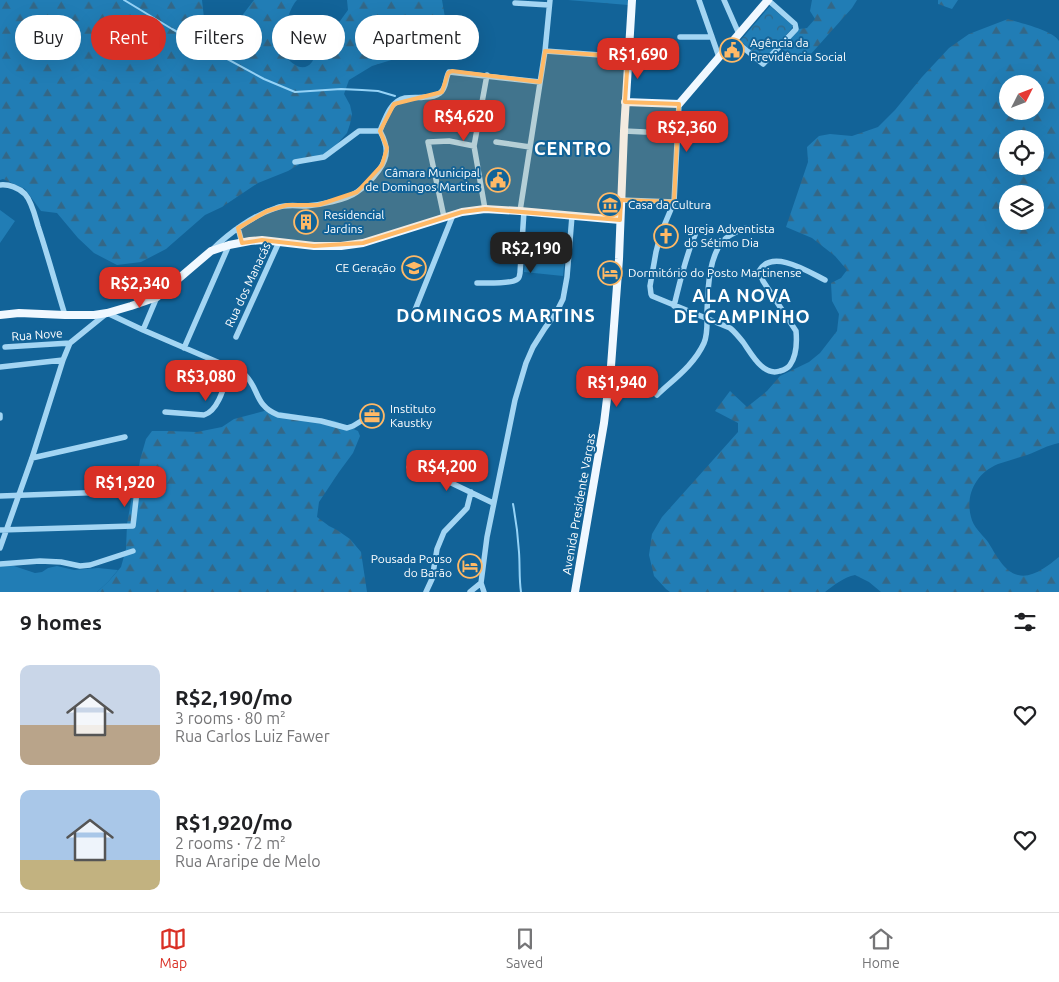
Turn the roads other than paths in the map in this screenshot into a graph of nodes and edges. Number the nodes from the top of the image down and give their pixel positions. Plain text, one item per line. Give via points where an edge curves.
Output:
1 (632, 0) edge
2 (699, 0) edge
3 (724, 0) edge
4 (768, 0) edge
5 (549, 2) edge
6 (515, 3) dead end
7 (680, 37) dead end
8 (712, 37) junction
9 (737, 37) junction
10 (545, 51) junction
11 (628, 57) junction
12 (719, 58) junction
13 (487, 75) junction
14 (540, 82) junction
15 (625, 102) junction
16 (679, 104) junction
17 (380, 131) junction
18 (624, 131) junction
19 (645, 132) dead end
20 (496, 142) dead end
21 (474, 146) junction
22 (530, 147) junction
23 (295, 162) dead end
24 (0, 185) edge
25 (621, 200) junction
26 (674, 202) junction
27 (485, 209) junction
28 (522, 211) junction
29 (453, 215) junction
30 (572, 216) junction
31 (444, 217) junction
32 (620, 220) junction
33 (238, 228) junction
34 (746, 228) dead end
35 (694, 235) dead end
36 (242, 242) junction
37 (279, 242) junction
38 (229, 245) junction
39 (211, 251) junction
40 (825, 280) dead end
41 (477, 283) dead end
42 (157, 297) junction
43 (674, 306) junction
44 (414, 310) dead end
45 (107, 313) junction
46 (0, 315) edge
47 (65, 315) junction
48 (707, 318) junction
49 (143, 330) junction
50 (236, 337) dead end
51 (70, 343) junction
52 (6, 347) dead end
53 (184, 348) junction
54 (63, 360) junction
55 (0, 367) edge
56 (230, 367) junction
57 (657, 395) dead end
58 (165, 412) dead end
59 (366, 418) dead end
60 (125, 437) dead end
61 (32, 458) junction
62 (409, 467) dead end
63 (471, 492) junction
64 (0, 496) edge
65 (19, 496) junction
66 (493, 503) junction
67 (3, 530) edge
68 (0, 548) edge
69 (133, 551) dead end
70 (0, 564) edge
71 (481, 583) junction
72 (426, 592) edge
73 (470, 592) edge
74 (484, 592) edge
75 (575, 592) edge

1 - 11 main road, Avenida Presidente Vargas
2 - 8 street
3 - 9 street
4 - 9 main road
4 - 9 street via 795,24 796,29 764,64
5 - 6 street
5 - 10 street
7 - 8 street
8 - 12 street
9 - 12 main road
10 - 11 street
10 - 14 street
11 - 15 main road, Avenida Presidente Vargas
12 - 16 main road
13 - 14 street
13 - 17 street via 449,72 443,90 438,94 404,98 394,104
13 - 21 street
14 - 22 street
15 - 16 main road
15 - 18 main road, Avenida Presidente Vargas
16 - 26 street
17 - 23 street via 359,131 324,157
17 - 33 street via 387,148 382,165 357,192 318,204 278,207
18 - 19 street
18 - 25 main road, Avenida Presidente Vargas
20 - 22 street
21 - 27 street
21 - 31 street via 449,141 428,142
22 - 28 street
24 - 47 street via 23,192 29,200
25 - 26 street
25 - 32 main road, Avenida Presidente Vargas
26 - 43 street via 661,233 650,286 654,298
27 - 28 main road
27 - 29 main road
28 - 30 main road
28 - 41 street via 519,278 510,282
29 - 31 main road
29 - 44 street
30 - 32 main road
30 - 66 street via 563,299 526,363
31 - 37 main road via 363,243 314,246
32 - 75 main road, Avenida Presidente Vargas via 615,317 604,422
33 - 36 street
33 - 39 street
34 - 48 street via 727,238 718,250 709,277
35 - 43 street
36 - 37 main road
36 - 38 main road
37 - 50 street, Rua dos Manacás
38 - 39 main road
38 - 53 street
39 - 42 main road
40 - 48 street via 785,262 768,262 760,271 763,281 796,331 793,360 781,371 768,371 730,328
42 - 45 main road
42 - 49 street
43 - 48 street
45 - 47 main road
45 - 49 street
45 - 51 street
46 - 47 main road
48 - 57 street via 704,343 699,352 688,367
49 - 53 street
51 - 52 street, Rua Nove
51 - 54 street
53 - 56 street
54 - 55 street
54 - 61 street
56 - 58 street via 217,405 208,413
56 - 59 street via 249,378 258,399 278,415 347,428
60 - 61 street
61 - 65 street
62 - 63 street
63 - 66 street
63 - 72 street via 467,508 444,532
64 - 65 street
65 - 67 street
65 - 67 street via 137,492 133,526
66 - 71 street
67 - 68 street
69 - 70 street via 80,566 40,561
71 - 73 street
71 - 74 street

